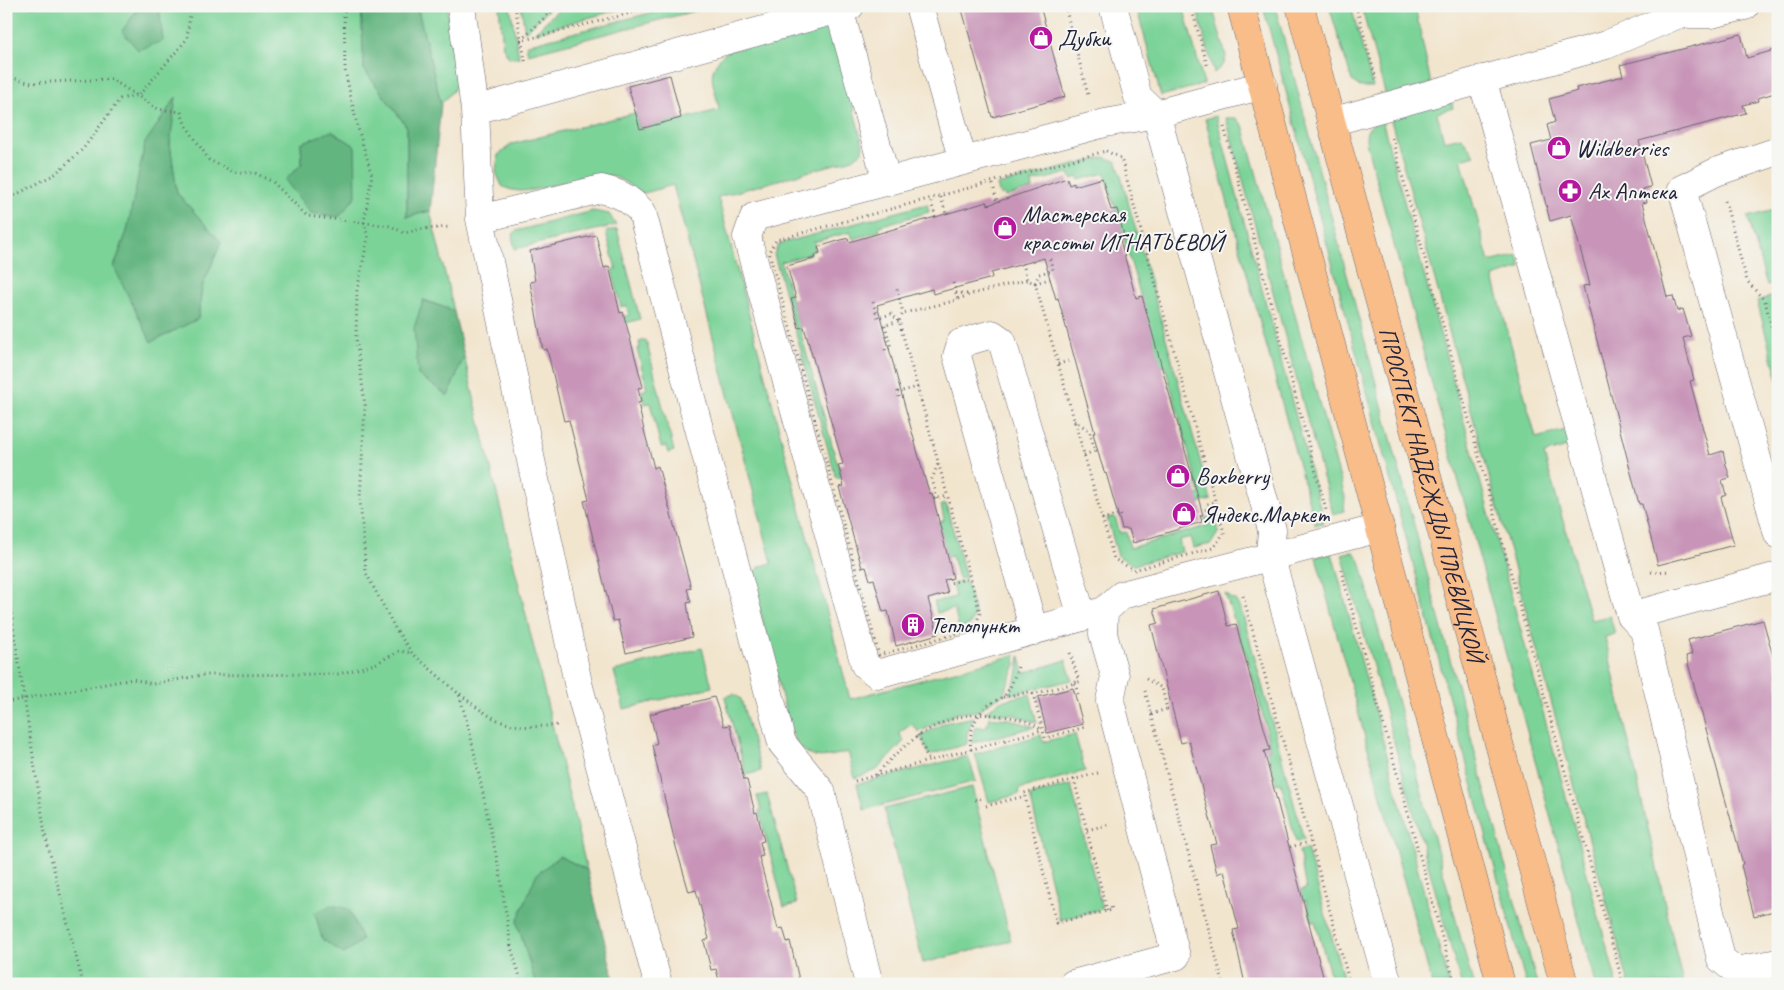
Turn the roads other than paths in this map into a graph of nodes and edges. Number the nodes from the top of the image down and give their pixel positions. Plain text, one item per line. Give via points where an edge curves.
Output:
1 (461, 6) edge
2 (919, 6) edge
3 (1113, 6) edge
4 (1241, 6) edge
5 (1300, 6) edge
6 (1745, 6) edge
7 (845, 8) edge
8 (1683, 10) edge
9 (1482, 79) junction
10 (1263, 85) junction
11 (475, 110) junction
12 (1156, 114) junction
13 (1331, 122) junction
14 (1778, 151) edge
15 (963, 161) junction
16 (887, 182) junction
17 (480, 219) junction
18 (1380, 528) junction
19 (1778, 534) edge
20 (1270, 555) junction
21 (1778, 576) edge
22 (1103, 608) junction
23 (1631, 616) junction
24 (1034, 630) junction
25 (1778, 963) edge
26 (658, 984) edge
27 (868, 984) edge
28 (1073, 984) edge
29 (1388, 984) edge
30 (1501, 984) edge
31 (1564, 984) edge

1 - 11 lane
2 - 15 lane
3 - 12 lane via 1138,97
4 - 10 main road
5 - 13 main road, ПРОСПЕКТ НАДЕЖДЫ ПЛЕВИЦКОЙ
6 - 8 lane via 1712,14
7 - 11 lane
7 - 16 lane
8 - 9 lane via 1606,45
9 - 13 lane
9 - 23 lane
10 - 12 lane
10 - 18 main road
11 - 17 lane
12 - 15 lane via 1105,123
12 - 20 lane via 1272,530
13 - 31 main road, ПРОСПЕКТ НАДЕЖДЫ ПЛЕВИЦКОЙ
14 - 19 lane via 1716,172 1682,189
15 - 16 lane
16 - 24 lane via 754,217 747,237 866,665 877,674
17 - 26 lane via 578,683
17 - 27 lane via 601,189 618,192 642,212 782,743 821,791
18 - 20 lane
18 - 30 main road
20 - 22 lane
20 - 29 lane
21 - 23 lane
22 - 24 lane
22 - 24 lane via 1002,341 992,334 960,343 957,356
22 - 28 lane via 1103,634 1115,676 1110,701 1176,956
23 - 25 lane via 1644,630 1722,959 1736,971

